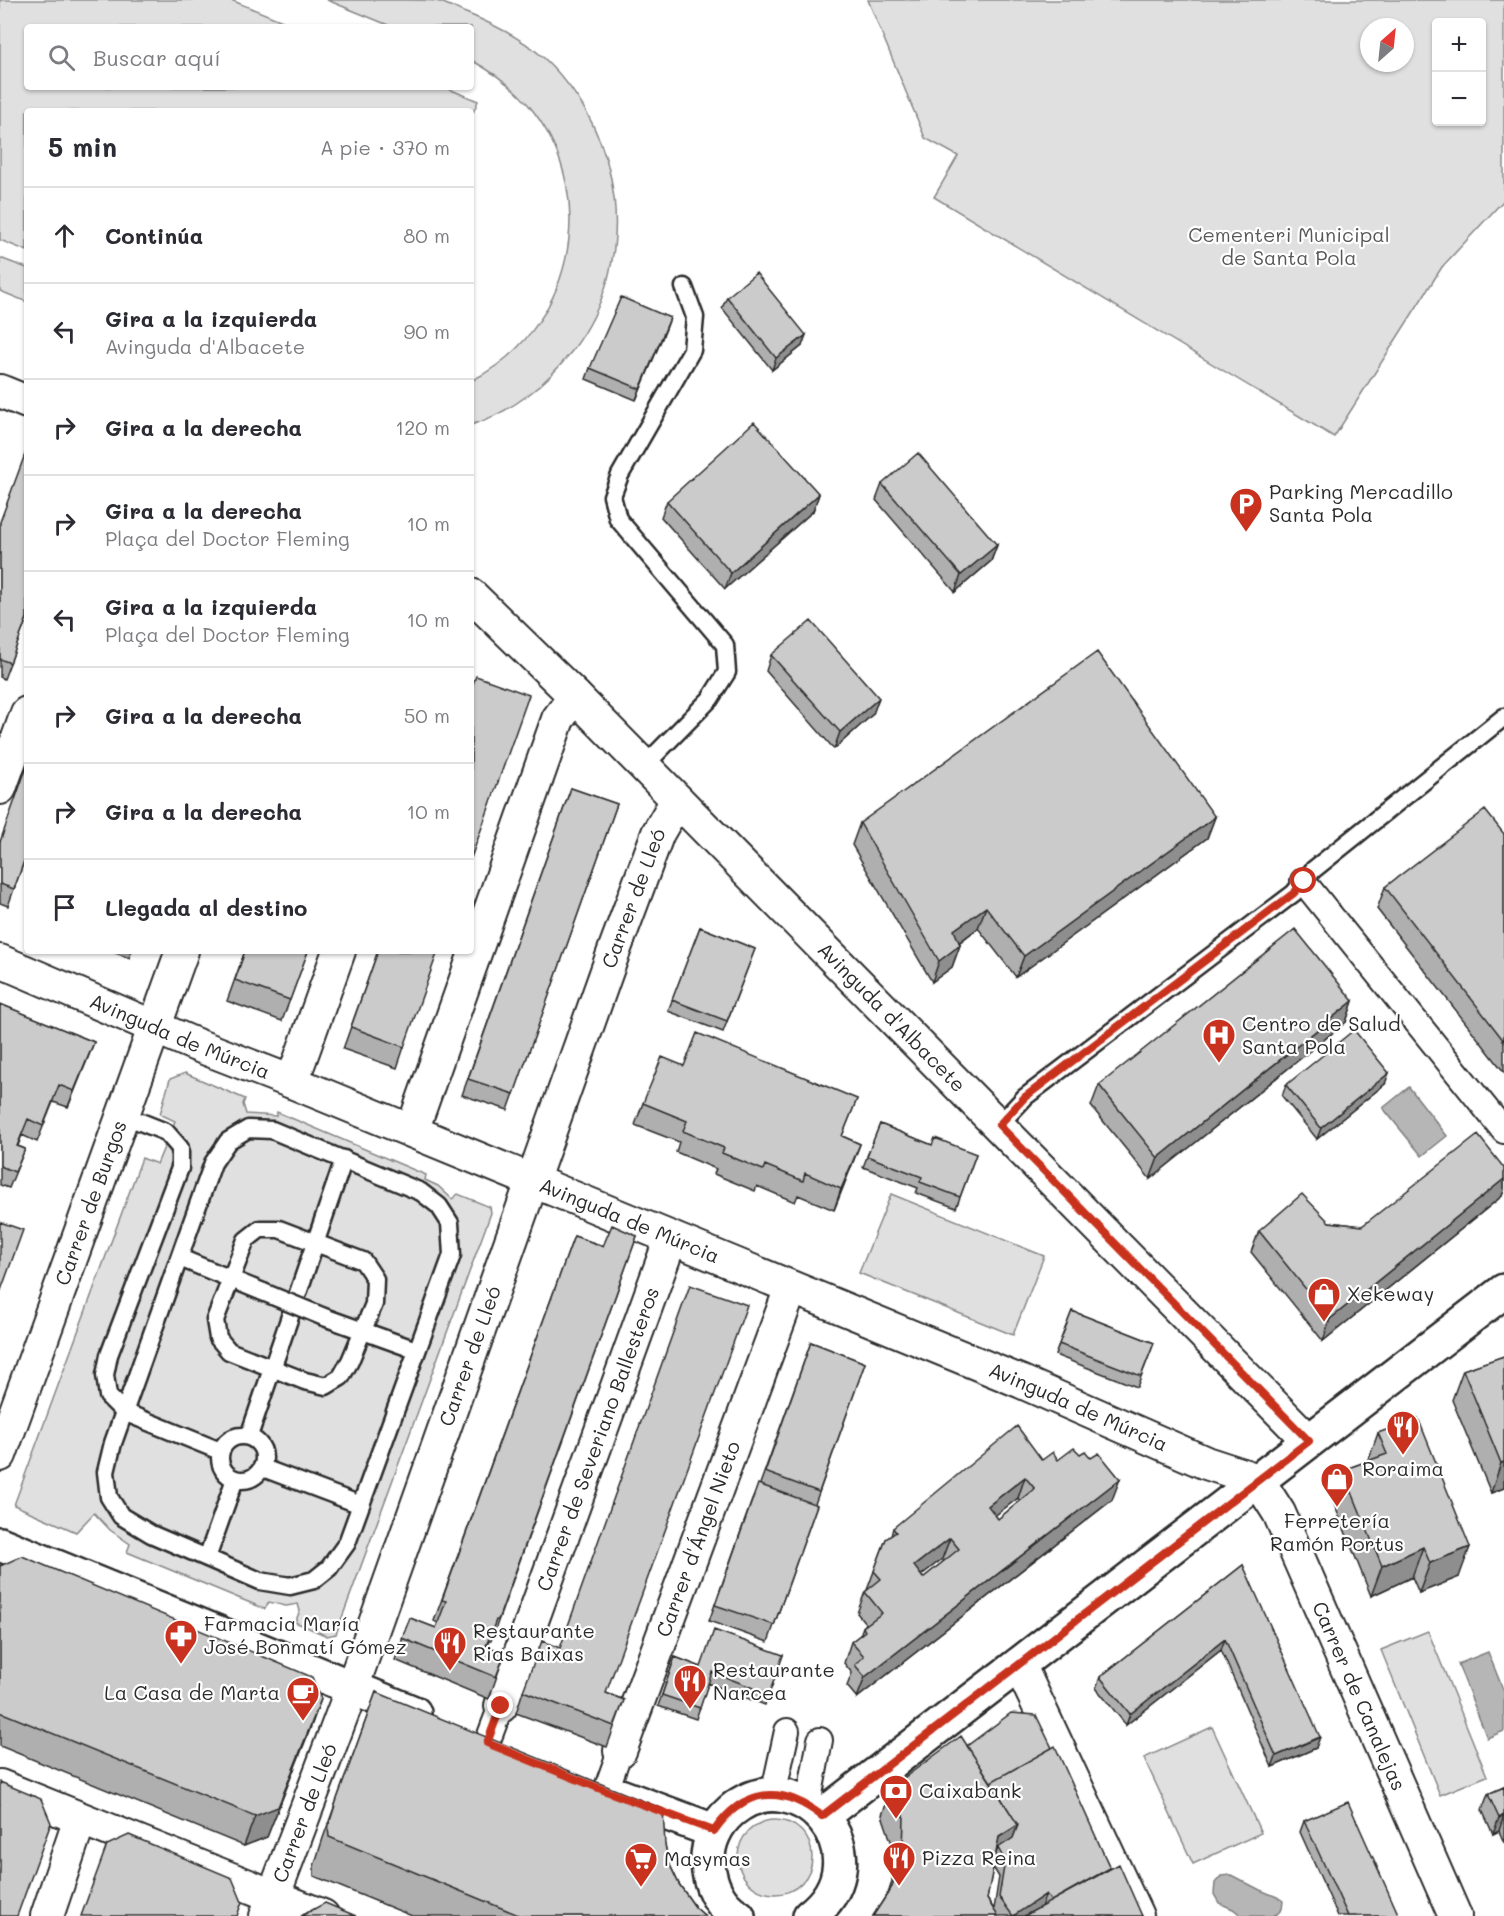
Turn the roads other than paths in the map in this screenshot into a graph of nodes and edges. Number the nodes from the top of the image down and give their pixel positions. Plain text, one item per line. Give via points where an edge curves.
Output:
1 (684, 287) dead end
2 (474, 600) edge
3 (575, 696) junction
4 (1504, 717) edge
5 (24, 721) edge
6 (644, 766) junction
7 (0, 788) edge
8 (678, 800) junction
9 (1304, 881) junction
10 (181, 954) edge
11 (338, 954) edge
12 (18, 961) edge
13 (155, 1026) junction
14 (292, 1082) junction
15 (123, 1114) junction
16 (999, 1125) junction
17 (412, 1131) junction
18 (1504, 1131) edge
19 (344, 1160) junction
20 (531, 1180) junction
21 (670, 1238) junction
22 (316, 1243) junction
23 (180, 1258) junction
24 (231, 1279) junction
25 (791, 1288) junction
26 (1504, 1291) edge
27 (363, 1331) junction
28 (416, 1350) junction
29 (273, 1368) junction
30 (124, 1412) junction
31 (249, 1436) junction
32 (1309, 1441) junction
33 (220, 1451) junction
34 (0, 1455) edge
35 (263, 1468) junction
36 (235, 1479) junction
37 (1258, 1480) junction
38 (361, 1505) junction
39 (0, 1544) edge
40 (207, 1558) junction
41 (1019, 1664) junction
42 (352, 1688) junction
43 (501, 1706) joint
44 (787, 1731) dead end
45 (820, 1740) dead end
46 (487, 1743) junction
47 (620, 1751) joint
48 (519, 1756) edge
49 (573, 1778) edge
50 (0, 1786) edge
51 (606, 1791) junction
52 (773, 1795) junction
53 (815, 1810) junction
54 (80, 1819) junction
55 (714, 1831) junction
56 (270, 1906) edge
57 (47, 1916) edge
58 (323, 1916) edge
59 (738, 1916) edge
60 (810, 1916) edge
61 (1137, 1916) edge
62 (1455, 1916) edge

1 - 6 lane via 695,317 692,351 612,495 618,519 725,645 727,672 710,699
2 - 3 street, Avinguda d'Albacete
3 - 6 street, Avinguda d'Albacete
3 - 17 street via 558,718
4 - 9 lane via 1312,870
5 - 7 street
6 - 8 street, Avinguda d'Albacete
8 - 16 street, Avinguda d'Albacete
8 - 20 street, Carrer de Lleó via 658,833
9 - 16 lane via 1294,893 1025,1097
9 - 18 street
10 - 13 street, Carrer de Burgos
11 - 14 street
12 - 13 street, Avinguda de Múrcia
13 - 14 street, Avinguda de Múrcia
13 - 15 street, Carrer de Burgos
14 - 17 street, Avinguda de Múrcia
15 - 30 lane via 166,1132 180,1149 180,1168 109,1355 105,1375 108,1396
15 - 34 street, Carrer de Burgos
16 - 32 street, Avinguda d'Albacete
17 - 20 street, Avinguda de Múrcia
19 - 22 lane
19 - 23 lane via 272,1130 248,1129 228,1141 213,1163
19 - 28 lane via 421,1192 439,1206 450,1223 452,1255
20 - 21 street, Avinguda de Múrcia
20 - 42 street, Carrer de Lleó
21 - 25 street, Avinguda de Múrcia
21 - 43 street, Carrer de Severiano Ballesteros
22 - 24 lane via 279,1229 260,1229 246,1240
22 - 27 lane via 363,1261 375,1279 374,1304
22 - 29 lane
23 - 24 lane
23 - 30 lane
24 - 27 lane, bridge
24 - 29 lane via 215,1320 218,1338 229,1351
25 - 37 street, Avinguda de Múrcia via 1022,1382 1206,1463
25 - 47 street, Carrer d'Ángel Nieto
26 - 32 street
27 - 28 lane
27 - 29 lane via 341,1377 326,1386
28 - 38 lane
29 - 31 lane
30 - 33 lane
30 - 40 lane via 106,1472 109,1497 121,1516 151,1534
31 - 33 lane via 237,1435
31 - 35 lane via 260,1443 265,1455
32 - 37 street
33 - 36 lane via 225,1473
35 - 36 lane via 255,1477
35 - 38 lane
36 - 40 lane
37 - 41 street
37 - 62 street, Carrer de Canalejas via 1279,1513
38 - 40 lane via 347,1543 329,1568 314,1580 290,1586 260,1581
39 - 42 street
41 - 53 street
41 - 61 street
42 - 46 street
42 - 56 street, Carrer de Lleó
43 - 46 street, Carrer de Severiano Ballesteros
44 - 52 street
45 - 53 street
46 - 48 street
47 - 51 street, Carrer d'Ángel Nieto
49 - 51 street
50 - 54 street
51 - 55 street
52 - 53 street via 791,1797
52 - 55 street via 739,1804
53 - 60 street via 833,1832 839,1870 823,1906
54 - 56 street
54 - 57 street
55 - 59 street via 708,1852 709,1875 717,1896
56 - 58 street

